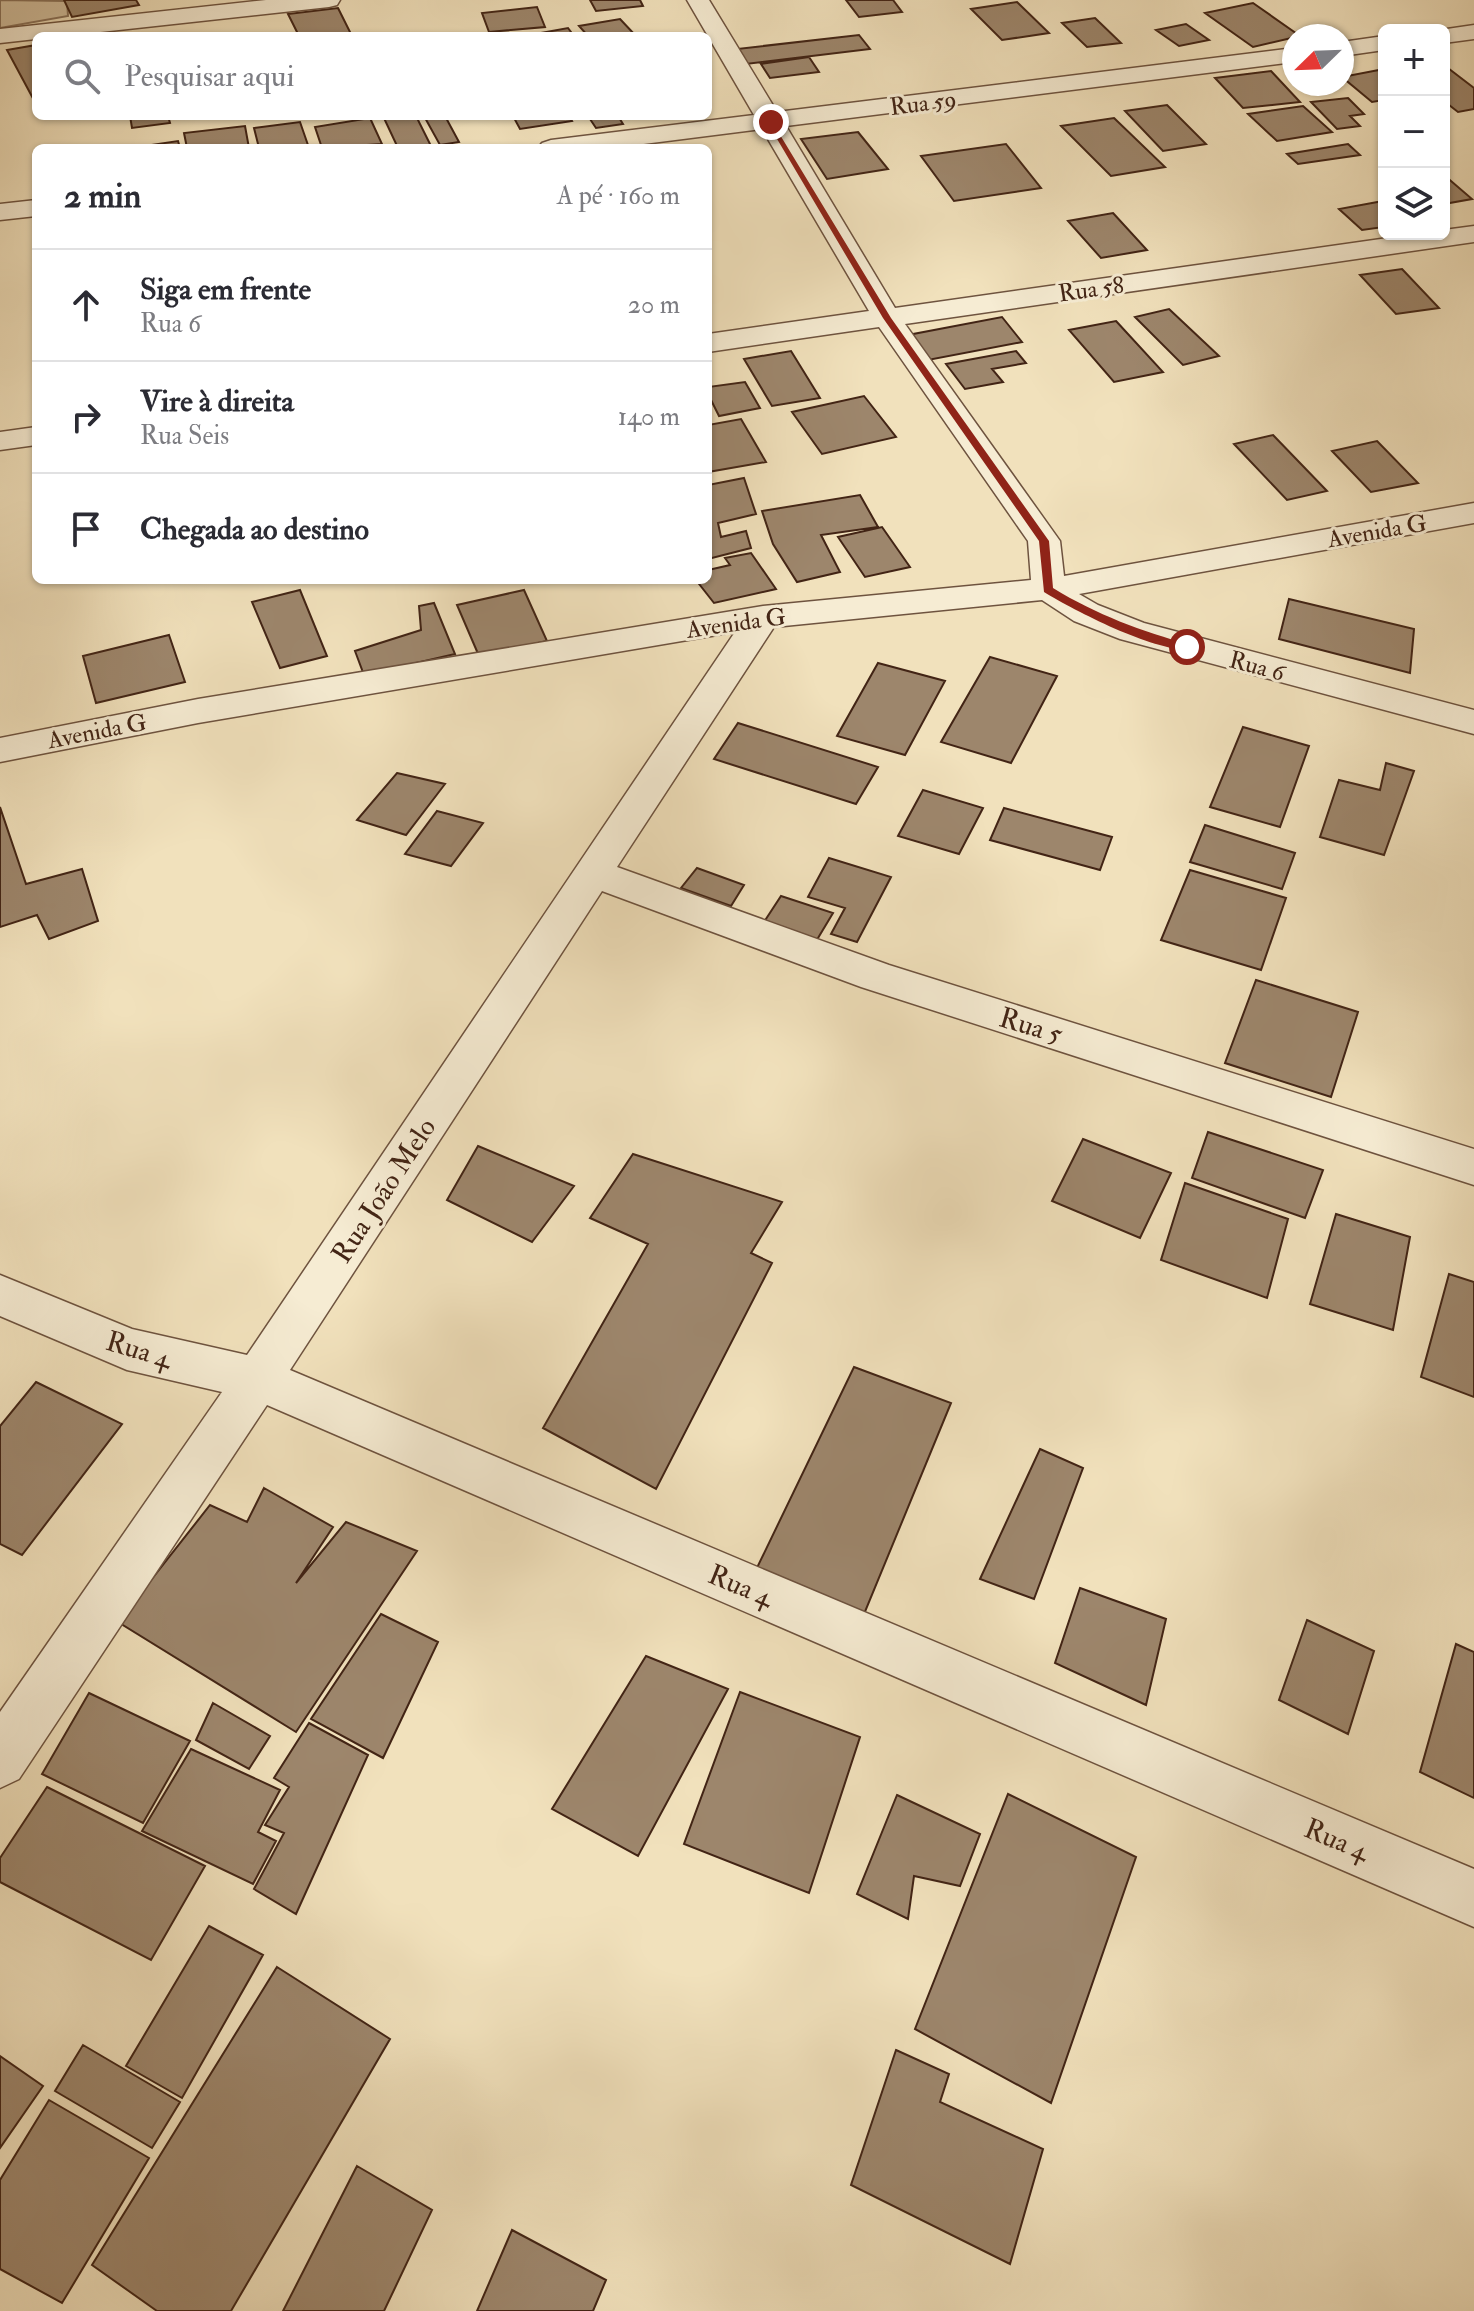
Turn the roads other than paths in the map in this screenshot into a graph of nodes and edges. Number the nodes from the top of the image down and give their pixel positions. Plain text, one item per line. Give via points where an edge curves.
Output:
1 (329, 0) edge
2 (698, 0) edge
3 (32, 32) edge
4 (37, 32) edge
5 (1474, 32) edge
6 (1450, 35) edge
7 (0, 36) edge
8 (1378, 44) edge
9 (1354, 47) edge
10 (1282, 57) edge
11 (771, 122) junction
12 (585, 144) edge
13 (32, 208) edge
14 (0, 212) edge
15 (1474, 234) edge
16 (887, 318) junction
17 (712, 342) edge
18 (32, 437) edge
19 (0, 441) edge
20 (1474, 513) edge
21 (1048, 589) junction
22 (763, 617) junction
23 (1474, 722) edge
24 (0, 750) edge
25 (592, 873) junction
26 (1474, 1167) edge
27 (0, 1295) edge
28 (258, 1379) junction
29 (0, 1760) edge
30 (1474, 1898) edge

1 - 4 street
2 - 11 street
3 - 7 street
5 - 6 street
8 - 9 street
10 - 11 street, Rua 59
11 - 12 street, Rua 59
11 - 16 street
13 - 14 street
15 - 16 street, Rua 58
16 - 17 street, Rua 58
16 - 21 street via 1044,541
18 - 19 street
20 - 21 street, Avenida G
21 - 22 street, Avenida G
21 - 23 street, Rua 6 via 1086,613 1132,631
22 - 24 street, Avenida G via 198,711
22 - 25 street, Rua João Melo
25 - 26 street, Rua 5 via 875,976
25 - 28 street, Rua João Melo
27 - 28 street, Rua 4 via 127,1349
28 - 29 street, Rua João Melo
28 - 30 street, Rua 4

